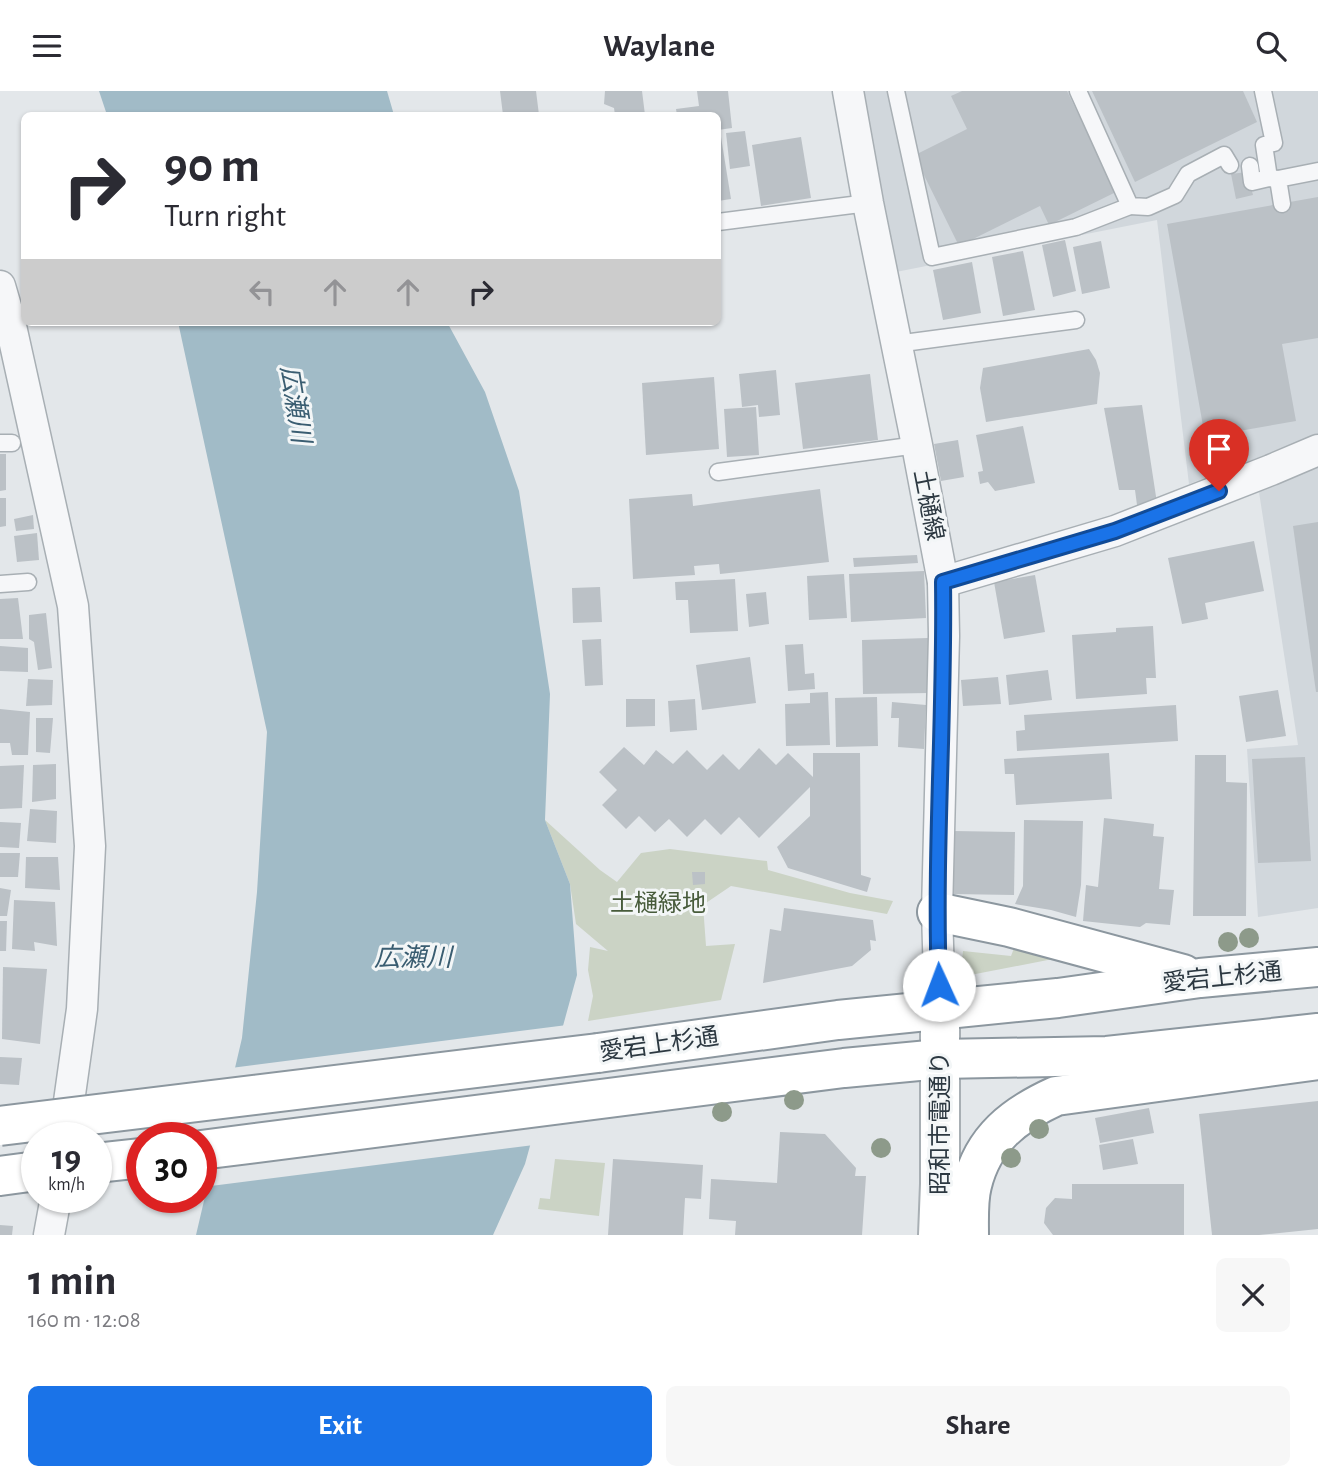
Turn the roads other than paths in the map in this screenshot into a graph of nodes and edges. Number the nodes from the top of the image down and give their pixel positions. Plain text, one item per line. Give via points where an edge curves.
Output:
1 (848, 91) edge
2 (896, 91) edge
3 (1078, 91) edge
4 (1263, 91) edge
5 (1230, 165) dead end
6 (1318, 171) edge
7 (1251, 177) dead end
8 (1274, 179) junction
9 (867, 203) junction
10 (1282, 204) dead end
11 (1130, 206) junction
12 (721, 222) edge
13 (0, 286) edge
14 (1076, 320) dead end
15 (897, 344) junction
16 (917, 445) junction
17 (1318, 450) edge
18 (719, 472) dead end
19 (27, 582) dead end
20 (943, 582) junction
21 (0, 584) edge
22 (937, 912) junction
23 (1318, 967) edge
24 (1200, 978) junction
25 (940, 1010) junction
26 (1318, 1033) edge
27 (940, 1059) junction
28 (1318, 1060) edge
29 (66, 1122) edge
30 (0, 1126) edge
31 (217, 1148) edge
32 (21, 1173) edge
33 (0, 1176) edge
34 (53, 1213) edge
35 (49, 1235) edge
36 (938, 1235) edge
37 (969, 1235) edge

1 - 9 street, 土樋線
2 - 11 lane via 932,257 1076,227
3 - 11 lane
4 - 8 lane via 1274,143 1264,145
5 - 11 lane via 1224,155 1188,174 1175,195 1148,207
6 - 8 lane
7 - 8 lane
8 - 10 lane
9 - 12 lane
9 - 15 street, 土樋線
13 - 29 street via 73,606 90,846 82,1009
14 - 15 lane
15 - 16 street, 土樋線
16 - 18 lane
16 - 20 street, 土樋線
17 - 20 street via 1115,531
19 - 21 lane
20 - 22 street, 土樋線
22 - 24 main road
22 - 25 street, 土樋線
23 - 24 main road, 愛宕上杉通
24 - 25 main road, 愛宕上杉通
25 - 27 main road, 昭和市電通り
25 - 30 main road, 愛宕上杉通, bridge
26 - 27 main road, 愛宕上杉通 via 1107,1056
27 - 31 main road, 愛宕上杉通
27 - 36 main road, 昭和市電通り
28 - 37 main road via 1056,1096 1033,1106 984,1152 971,1187
32 - 33 main road
34 - 35 street

